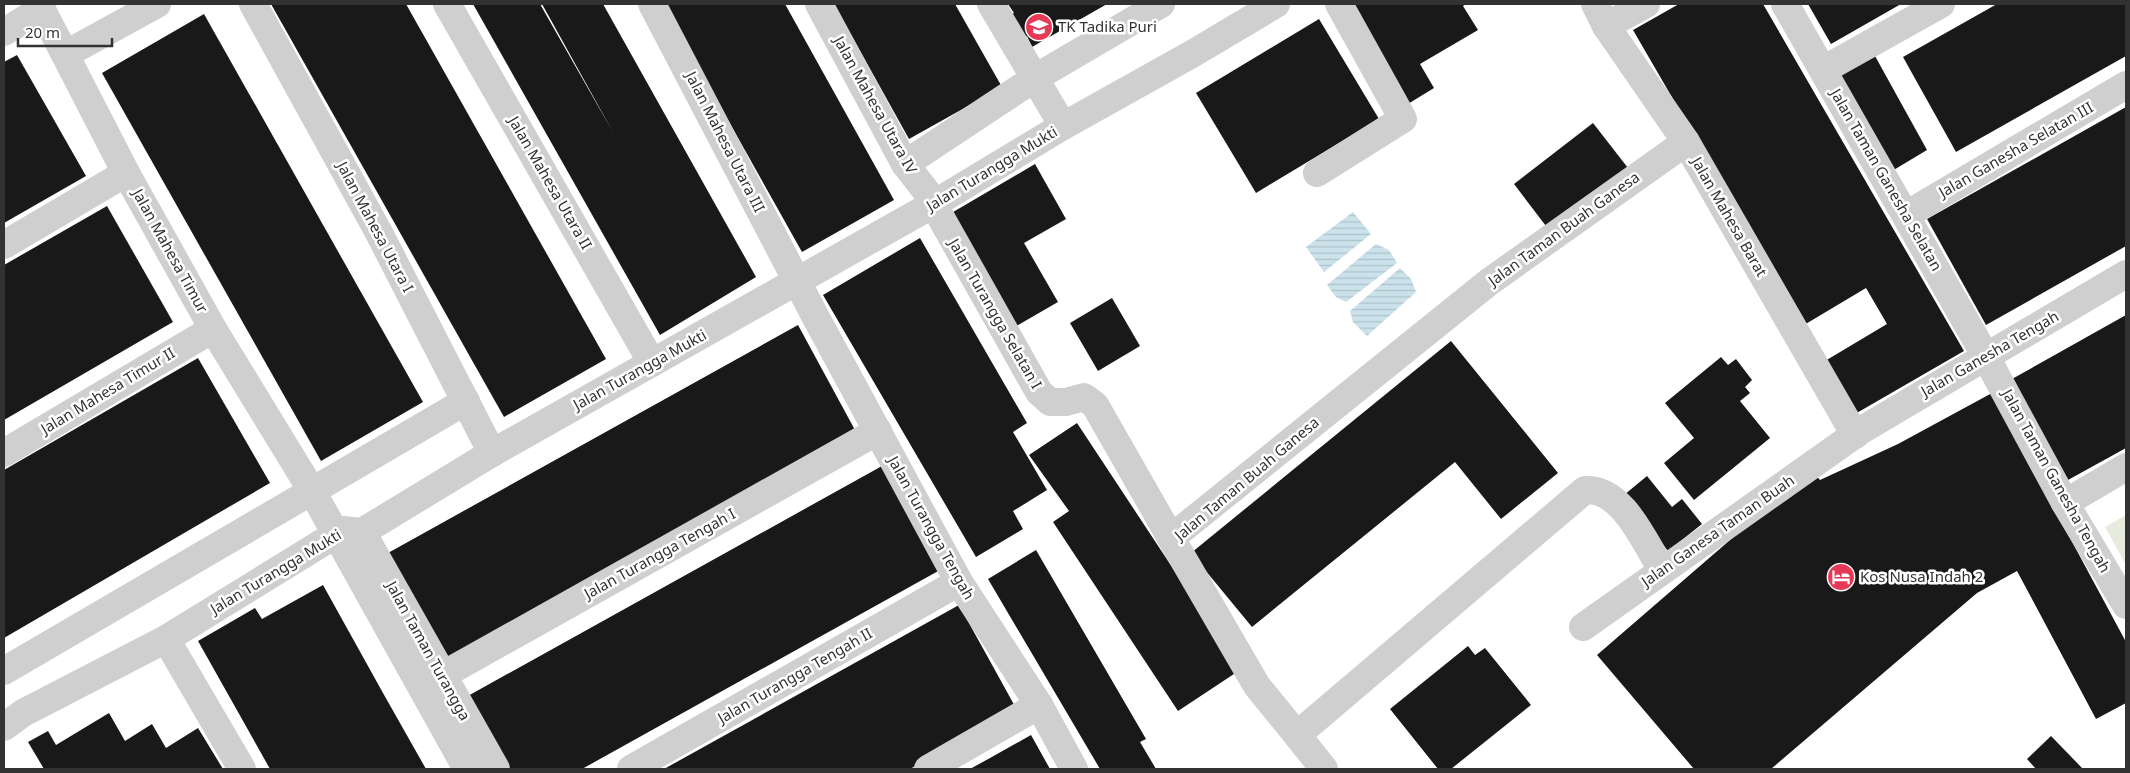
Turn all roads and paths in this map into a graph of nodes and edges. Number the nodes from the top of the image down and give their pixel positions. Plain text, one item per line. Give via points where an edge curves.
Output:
1 (157, 4) edge
2 (253, 4) edge
3 (447, 4) edge
4 (652, 4) edge
5 (819, 4) edge
6 (991, 4) edge
7 (1161, 4) edge
8 (1276, 4) edge
9 (1339, 4) edge
10 (1646, 4) edge
11 (1785, 4) edge
12 (1941, 4) edge
13 (40, 7) edge
14 (1601, 15) edge
15 (4, 32) edge
16 (66, 54) junction
17 (1823, 70) junction
18 (1035, 78) junction
19 (2126, 85) edge
20 (1063, 126) junction
21 (1686, 142) junction
22 (904, 164) junction
23 (126, 173) junction
24 (1317, 173) dead end
25 (932, 205) junction
26 (1906, 215) junction
27 (4, 245) edge
28 (2126, 274) edge
29 (797, 281) junction
30 (213, 329) junction
31 (1986, 357) junction
32 (652, 363) junction
33 (466, 401) junction
34 (878, 431) junction
35 (1855, 435) junction
36 (4, 453) edge
37 (492, 453) junction
38 (2126, 467) edge
39 (312, 492) junction
40 (2065, 503) junction
41 (362, 532) junction
42 (335, 535) junction
43 (1171, 538) junction
44 (1662, 570) junction
45 (959, 582) junction
46 (2126, 606) edge
47 (1583, 627) dead end
48 (166, 639) junction
49 (4, 671) edge
50 (442, 676) junction
51 (1039, 706) junction
52 (448, 709) junction
53 (4, 727) edge
54 (1297, 735) junction
55 (242, 769) edge
56 (467, 769) edge
57 (496, 769) edge
58 (631, 769) edge
59 (928, 769) edge
60 (1074, 769) edge
61 (1324, 769) edge

1 - 16 street
2 - 33 street, Jalan Mahesa Utara I via 378,231
3 - 32 street, Jalan Mahesa Utara II
4 - 29 street, Jalan Mahesa Utara III
5 - 22 street, Jalan Mahesa Utara IV
6 - 18 street
7 - 18 street
8 - 20 street, Jalan Turangga Mukti
9 - 24 street via 1403,120
10 - 14 street
11 - 17 street, Jalan Taman Ganesha Selatan
12 - 17 street
13 - 15 street
13 - 16 street, Jalan Mahesa Timur
14 - 21 street, Jalan Mahesa Barat
16 - 23 street, Jalan Mahesa Timur
17 - 26 street, Jalan Taman Ganesha Selatan
18 - 20 street
18 - 22 street
19 - 26 street, Jalan Ganesha Selatan III
20 - 25 street, Jalan Turangga Mukti
21 - 35 street, Jalan Mahesa Barat
21 - 43 street, Jalan Taman Buah Ganesa via 1489,282
22 - 25 street, Jalan Mahesa Utara IV via 926,191
23 - 27 street
23 - 30 street, Jalan Mahesa Timur
25 - 29 street, Jalan Turangga Mukti
25 - 43 street, Jalan Turangga Selatan I via 1039,392 1050,402 1084,397 1095,405
26 - 31 street, Jalan Taman Ganesha Selatan
28 - 31 street, Jalan Ganesha Tengah
29 - 32 street, Jalan Turangga Mukti
29 - 34 street, Jalan Turangga Tengah
30 - 36 street, Jalan Mahesa Timur II
30 - 39 street, Jalan Mahesa Timur
31 - 35 street, Jalan Ganesha Tengah
31 - 40 street, Jalan Taman Ganesha Tengah
32 - 37 street, Jalan Turangga Mukti
33 - 37 street, Jalan Mahesa Utara I
33 - 39 street
34 - 45 street, Jalan Turangga Tengah
34 - 50 street, Jalan Turangga Tengah I
35 - 44 street, Jalan Ganesa Taman Buah
37 - 41 street, Jalan Turangga Mukti
38 - 40 street
39 - 42 street, Jalan Mahesa Timur
39 - 49 street
40 - 46 street, Jalan Taman Ganesha Tengah
41 - 42 street, Jalan Turangga Mukti via 343,530
41 - 50 street, Jalan Taman Turangga
42 - 48 street, Jalan Turangga Mukti
42 - 52 street, Jalan Taman Turangga
43 - 54 street, Jalan Taman Buah Ganesa via 1257,686
44 - 47 street, Jalan Ganesa Taman Buah
44 - 54 street via 1621,505 1607,494 1585,490
45 - 51 street, Jalan Turangga Tengah
45 - 58 street, Jalan Turangga Tengah II
48 - 53 street, Jalan Turangga Mukti via 23,713
48 - 55 street
50 - 52 street, Jalan Taman Turangga
51 - 59 street
51 - 60 street, Jalan Turangga Tengah
52 - 56 street, Jalan Taman Turangga
52 - 57 street, Jalan Taman Turangga
54 - 61 street, Jalan Taman Buah Ganesa

